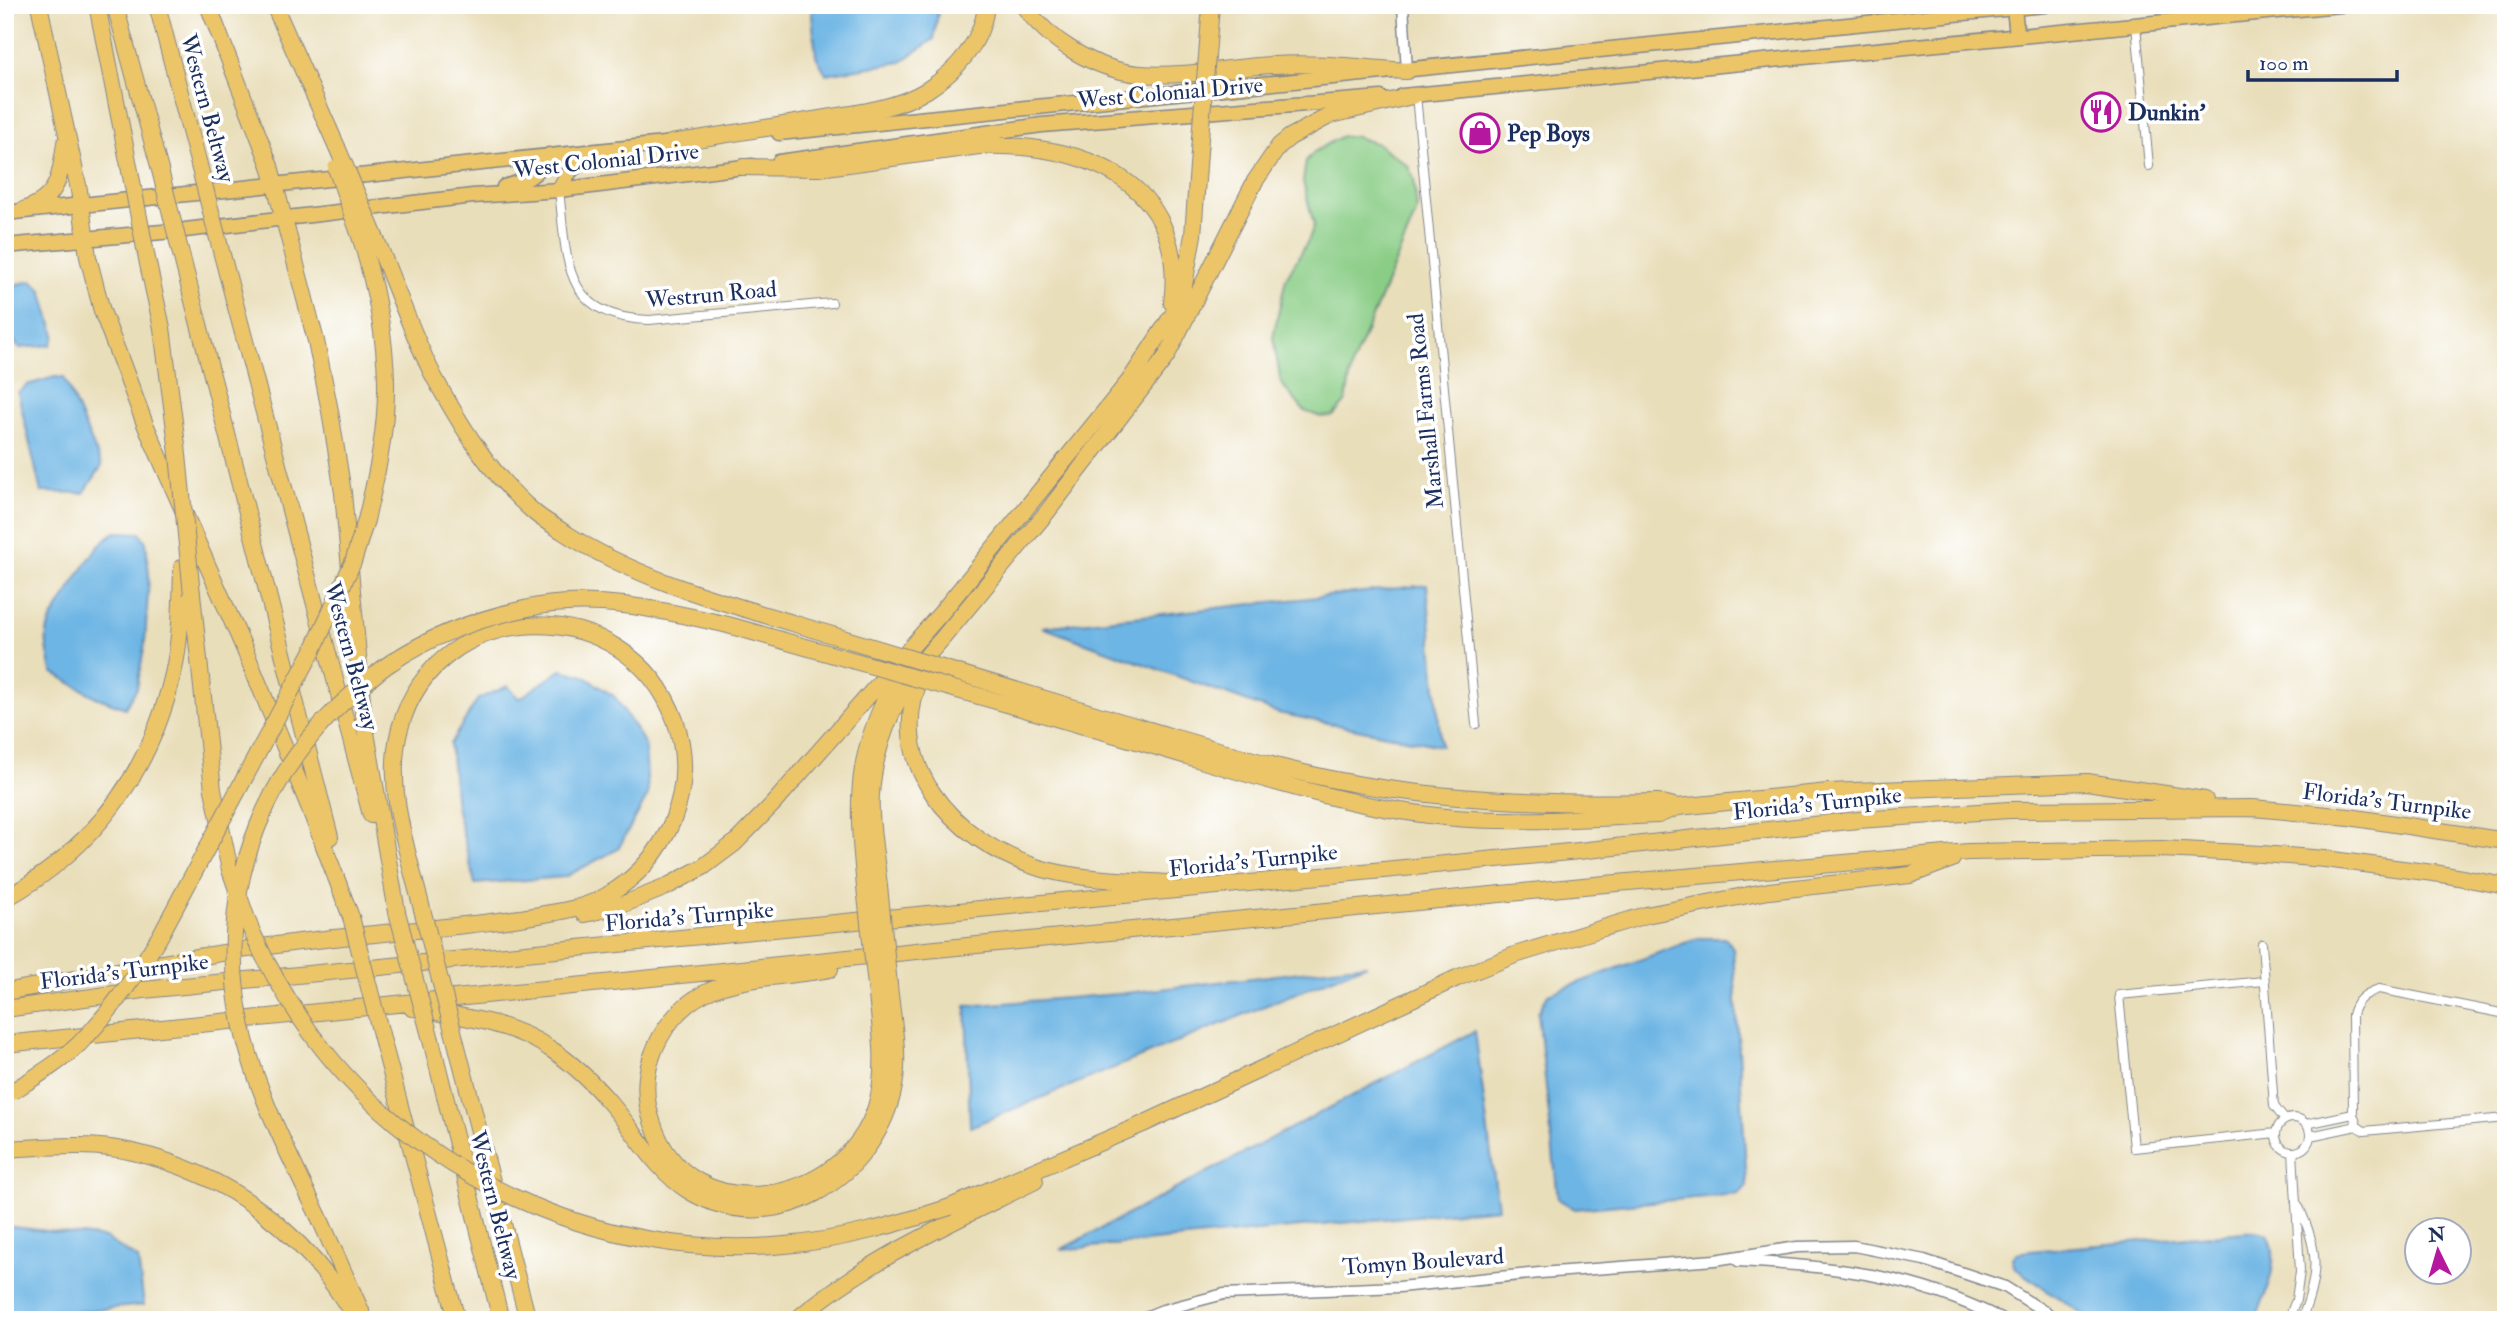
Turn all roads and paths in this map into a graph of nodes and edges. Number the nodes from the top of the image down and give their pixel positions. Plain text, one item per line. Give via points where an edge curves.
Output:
1 (39, 5) edge
2 (97, 5) edge
3 (115, 5) edge
4 (158, 5) edge
5 (208, 5) edge
6 (274, 5) edge
7 (986, 5) edge
8 (1023, 5) edge
9 (1211, 5) edge
10 (1220, 5) edge
11 (1403, 5) edge
12 (2045, 5) edge
13 (2340, 5) edge
14 (2316, 7) edge
15 (2014, 8) junction
16 (2136, 25) junction
17 (2017, 36) junction
18 (1211, 56) junction
19 (1407, 71) junction
20 (1414, 95) junction
21 (66, 137) junction
22 (1204, 137) junction
23 (671, 143) junction
24 (549, 155) junction
25 (2149, 166) dead end
26 (743, 167) junction
27 (276, 185) junction
28 (559, 190) junction
29 (473, 196) junction
30 (82, 206) junction
31 (23, 210) junction
32 (5, 213) edge
33 (285, 217) junction
34 (369, 239) junction
35 (85, 240) junction
36 (5, 246) edge
37 (832, 303) dead end
38 (1192, 305) junction
39 (1168, 324) junction
40 (177, 445) junction
41 (941, 613) junction
42 (942, 640) junction
43 (1476, 724) dead end
44 (1133, 732) junction
45 (2253, 808) junction
46 (2506, 841) edge
47 (1968, 852) junction
48 (872, 886) junction
49 (1218, 886) junction
50 (2506, 886) edge
51 (5, 899) edge
52 (397, 912) junction
53 (351, 917) junction
54 (475, 925) junction
55 (2262, 944) dead end
56 (926, 950) junction
57 (2264, 981) junction
58 (882, 985) junction
59 (5, 992) edge
60 (392, 1005) junction
61 (5, 1009) edge
62 (2506, 1014) edge
63 (5, 1044) edge
64 (9, 1093) edge
65 (2353, 1114) junction
66 (2506, 1118) edge
67 (2285, 1120) junction
68 (1143, 1124) junction
69 (2306, 1125) junction
70 (2357, 1125) junction
71 (2276, 1133) junction
72 (2310, 1136) junction
73 (5, 1149) edge
74 (2293, 1152) junction
75 (2295, 1200) junction
76 (1714, 1260) junction
77 (356, 1320) edge
78 (365, 1320) edge
79 (457, 1320) edge
80 (502, 1320) edge
81 (528, 1320) edge
82 (796, 1320) edge
83 (1138, 1320) edge
84 (2003, 1320) edge
85 (2058, 1320) edge
86 (2288, 1320) edge
87 (2301, 1320) edge

1 - 21 highway
2 - 40 highway, bridge via 162,328
3 - 53 highway, bridge
4 - 52 highway, Western Beltway, bridge
5 - 27 highway
6 - 34 highway, bridge
7 - 23 highway via 980,34 971,49 928,90 912,98 852,114
8 - 19 highway via 1076,52 1123,72 1176,74 1307,64
9 - 18 highway
10 - 18 highway
11 - 19 street
12 - 15 highway, West Colonial Drive
13 - 14 highway, West Colonial Drive
14 - 16 highway, West Colonial Drive
15 - 17 highway
15 - 19 highway, West Colonial Drive
16 - 17 highway, West Colonial Drive
16 - 25 street
17 - 20 highway, West Colonial Drive
18 - 22 highway
19 - 23 highway, West Colonial Drive
20 - 26 highway, West Colonial Drive via 1042,125
20 - 38 highway via 1331,115 1279,146 1255,181
20 - 43 street, Marshall Farms Road
21 - 30 highway
21 - 31 highway via 54,188 44,201
22 - 38 highway via 1200,257
22 - 39 highway via 1189,266
23 - 24 highway, West Colonial Drive
23 - 28 highway via 583,162 569,170
24 - 27 highway, West Colonial Drive
24 - 29 highway via 525,181
26 - 28 highway, West Colonial Drive
26 - 39 highway via 819,168 999,145 1053,150 1102,166 1137,190 1164,225 1174,271
27 - 30 highway, West Colonial Drive
27 - 33 highway
28 - 29 highway, West Colonial Drive
28 - 37 street, Westrun Road via 568,268 591,303 610,314 649,320
29 - 33 highway, West Colonial Drive
30 - 31 highway, West Colonial Drive
30 - 35 highway
31 - 32 highway, West Colonial Drive
33 - 35 highway, West Colonial Drive
33 - 52 highway via 330,411 343,493 364,721
34 - 44 highway, bridge via 466,433 497,475 536,514 587,548 648,577 716,601
34 - 64 highway, bridge via 386,383 378,463 353,562 313,650 135,976 77,1045
35 - 36 highway, West Colonial Drive
35 - 53 highway via 120,361 309,804
38 - 42 highway via 1166,357
39 - 41 highway via 1130,380
40 - 51 highway, bridge via 180,632 174,672 149,744 125,792 82,843 57,866
40 - 68 highway, bridge via 214,790 230,870 253,934 279,984 334,1062 396,1124 444,1159 504,1193 618,1233 677,1243 784,1246 844,1237 950,1207
41 - 48 highway via 899,670 870,733 859,793 859,827
41 - 54 highway via 774,804 703,867 620,906
42 - 48 highway via 924,658 896,704 875,766
42 - 49 highway via 918,684 911,708 911,737 927,788 948,813 1004,853 1035,866 1070,875
44 - 45 highway via 1275,783 1369,806 1445,817 1530,821 1658,816 1678,807 1828,792 2087,782
44 - 78 highway, bridge via 728,625 668,611 592,602 526,608 456,628 392,662 335,707 291,761 271,795 238,899 235,966 247,1048 264,1099
45 - 46 highway, Florida's Turnpike
45 - 49 highway, Florida's Turnpike via 2009,810 1858,820
47 - 50 highway via 2162,849 2262,854
47 - 56 highway
47 - 68 highway via 1910,875 1769,891 1646,915 1565,939 1457,978
48 - 58 highway, bridge
49 - 61 highway, Florida's Turnpike via 142,990
52 - 80 highway, Western Beltway, bridge
53 - 79 highway, bridge
54 - 59 highway via 236,950
54 - 81 highway, bridge via 594,902 644,866 670,830 683,772 675,720 661,692 638,664 598,636 548,624 516,626 470,642 448,657 413,698 400,726 394,775 422,909
55 - 57 street
56 - 58 highway via 727,985 686,1005 656,1044 646,1086 649,1114 668,1153 685,1172 707,1185 750,1195 792,1190 836,1165 876,1109 883,1067
56 - 60 highway
57 - 67 street via 2274,1106
57 - 71 street via 2119,995 2134,1149
58 - 60 highway via 896,1068 888,1112 874,1142 842,1177 819,1192 795,1202 750,1208 710,1202 688,1191 656,1162 575,1066 546,1046 484,1022
60 - 63 highway
62 - 65 street via 2379,989 2360,998 2352,1016
65 - 69 street
65 - 70 street
66 - 70 street via 2372,1132
67 - 69 street via 2296,1118
67 - 71 street
68 - 82 highway via 885,1259 825,1295
69 - 72 street
70 - 72 street
71 - 74 street via 2278,1144
72 - 74 street via 2304,1149
73 - 77 highway via 69,1146 131,1151 226,1187 270,1215 308,1252
74 - 75 street
75 - 86 street via 2300,1271
75 - 87 street via 2311,1234 2315,1267
76 - 83 street, Tomyn Boulevard via 1399,1287 1224,1294
76 - 84 street, Tomyn Boulevard via 1805,1264 1900,1280 1973,1304
76 - 85 street, Tomyn Boulevard via 1797,1247 1854,1246 1924,1260 2005,1287

